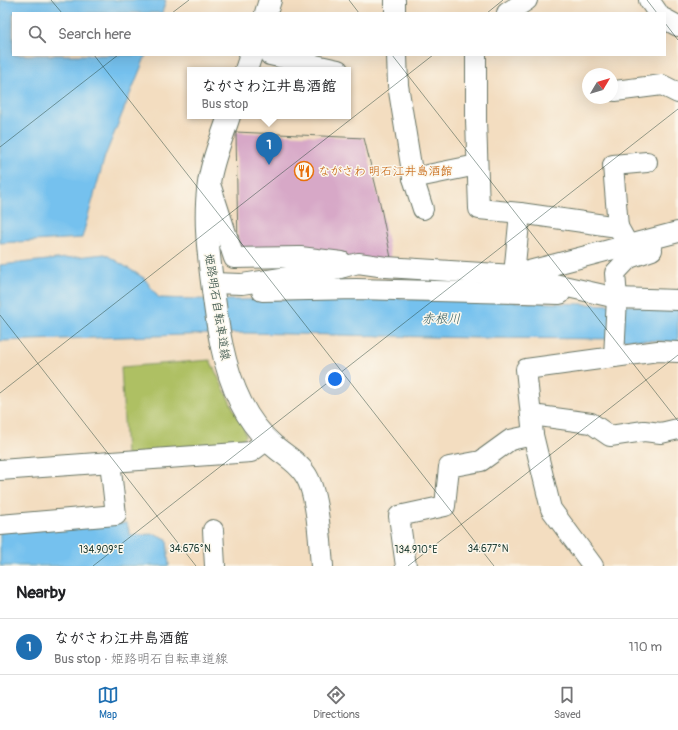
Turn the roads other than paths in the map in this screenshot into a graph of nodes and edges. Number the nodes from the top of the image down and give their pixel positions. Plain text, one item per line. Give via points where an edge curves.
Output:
1 (270, 0) edge
2 (395, 0) edge
3 (527, 0) edge
4 (649, 0) edge
5 (266, 12) edge
6 (395, 12) edge
7 (509, 12) edge
8 (657, 12) edge
9 (666, 20) edge
10 (678, 26) edge
11 (251, 56) edge
12 (275, 56) edge
13 (397, 56) edge
14 (476, 56) edge
15 (247, 67) edge
16 (324, 67) edge
17 (618, 91) edge
18 (678, 93) edge
19 (229, 119) edge
20 (647, 162) dead end
21 (477, 165) junction
22 (413, 178) junction
23 (209, 182) junction
24 (423, 209) dead end
25 (520, 213) junction
26 (618, 227) junction
27 (678, 232) edge
28 (678, 240) edge
29 (628, 245) junction
30 (358, 264) junction
31 (514, 275) junction
32 (242, 284) junction
33 (213, 288) junction
34 (611, 296) junction
35 (678, 300) edge
36 (678, 352) edge
37 (614, 357) junction
38 (532, 415) junction
39 (678, 429) edge
40 (533, 436) junction
41 (267, 440) junction
42 (110, 462) junction
43 (0, 470) edge
44 (0, 525) edge
45 (213, 530) dead end
46 (215, 566) edge
47 (322, 566) edge
48 (406, 566) edge
49 (593, 566) edge

1 - 5 main road
2 - 6 street
3 - 7 street
4 - 8 street
9 - 10 street
11 - 15 main road
12 - 16 street
13 - 22 street via 398,84
14 - 21 street
17 - 18 street via 662,85
19 - 23 main road, 姫路明石自転車道線
20 - 26 street via 613,165
21 - 22 street
21 - 25 street via 479,209
22 - 24 street
23 - 30 street via 234,258 300,257
23 - 33 main road, 姫路明石自転車道線 via 206,231
25 - 26 street
25 - 31 street
26 - 29 street
27 - 29 street
28 - 34 street via 629,258 616,273
29 - 31 street
30 - 31 street
30 - 32 street
31 - 34 street
32 - 33 street
32 - 34 street via 256,290 356,289
33 - 41 main road, 姫路明石自転車道線 via 229,375 241,403 258,431
34 - 35 street
34 - 37 street
36 - 37 street via 658,351
37 - 38 street via 526,369
38 - 39 street via 591,423 610,436
38 - 40 street
40 - 48 street via 510,440 481,461 449,467 444,506 400,516
40 - 49 street via 551,509
41 - 42 street via 251,452
41 - 47 main road, 姫路明石自転車道線 via 299,466 311,485
42 - 43 street
42 - 44 street via 116,515
45 - 46 street

